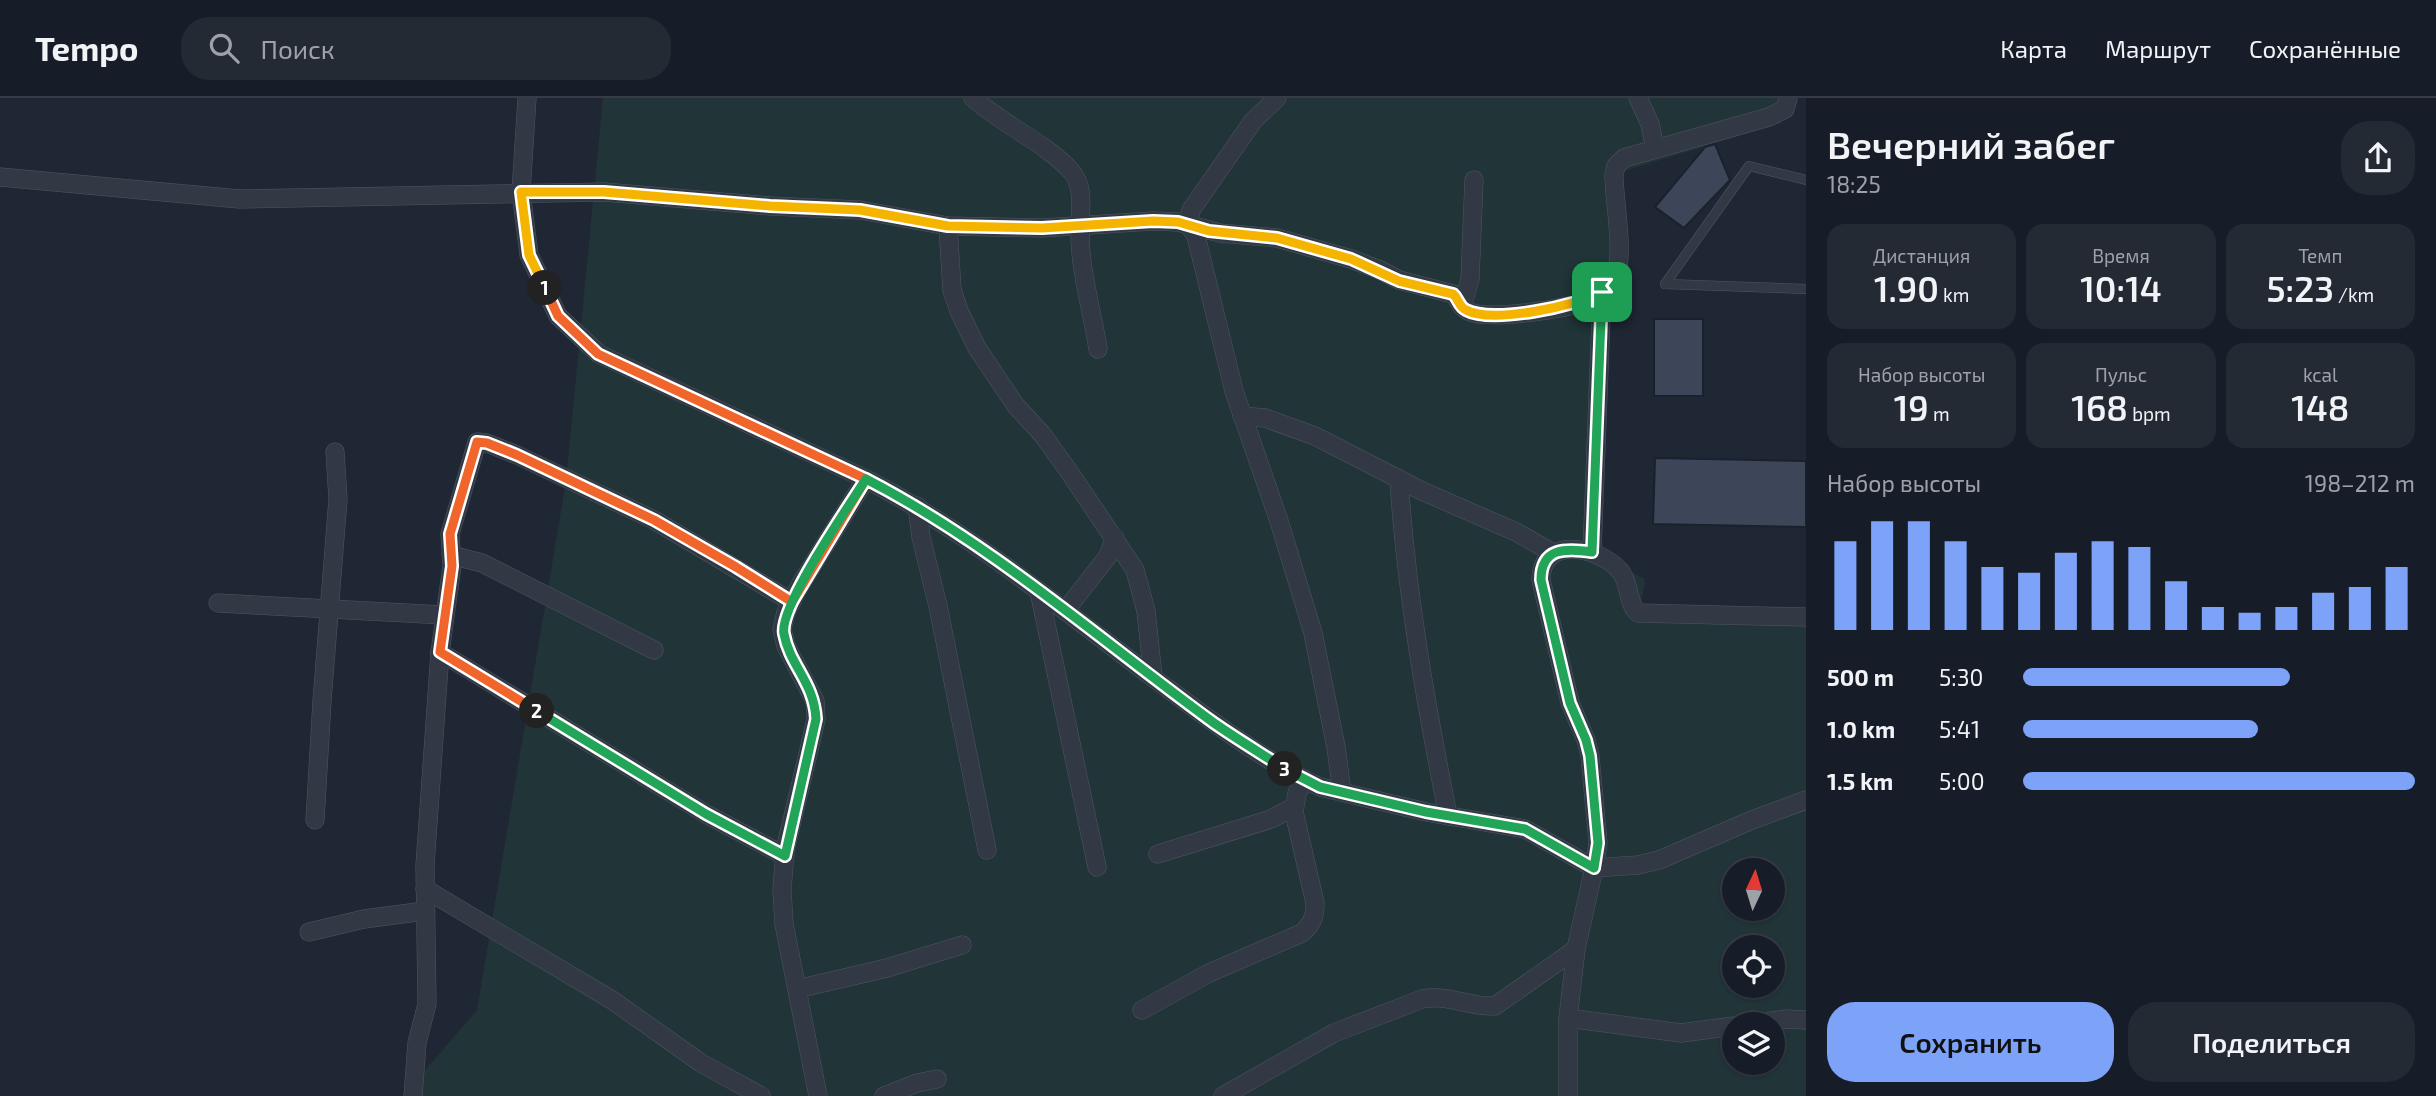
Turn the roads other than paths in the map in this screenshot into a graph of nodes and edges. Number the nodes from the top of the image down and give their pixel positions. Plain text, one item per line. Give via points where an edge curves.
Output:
1 (527, 98) edge
2 (973, 98) edge
3 (1277, 98) edge
4 (1638, 98) edge
5 (1788, 98) edge
6 (1656, 148) junction
7 (0, 177) edge
8 (1474, 180) dead end
9 (1806, 180) edge
10 (521, 192) junction
11 (1188, 224) junction
12 (948, 226) junction
13 (1080, 226) junction
14 (1806, 289) edge
15 (1602, 292) junction
16 (1462, 307) junction
17 (1098, 349) dead end
18 (1242, 416) junction
19 (335, 452) dead end
20 (866, 479) junction
21 (1399, 479) junction
22 (917, 506) junction
23 (1115, 538) junction
24 (1592, 552) junction
25 (1553, 553) junction
26 (451, 555) junction
27 (1039, 591) junction
28 (792, 602) junction
29 (218, 603) dead end
30 (329, 608) junction
31 (1065, 611) junction
32 (444, 615) junction
33 (1806, 617) edge
34 (654, 650) dead end
35 (440, 652) junction
36 (1153, 677) junction
37 (1305, 780) junction
38 (1342, 792) junction
39 (1806, 800) edge
40 (1294, 807) junction
41 (1448, 816) junction
42 (316, 820) dead end
43 (987, 850) dead end
44 (1158, 854) dead end
45 (785, 856) junction
46 (1097, 867) dead end
47 (1594, 868) junction
48 (425, 889) junction
49 (425, 911) junction
50 (309, 932) dead end
51 (962, 945) dead end
52 (1576, 949) junction
53 (797, 989) junction
54 (1142, 1010) dead end
55 (1568, 1018) junction
56 (1785, 1019) edge
57 (1806, 1020) edge
58 (1722, 1028) edge
59 (937, 1079) dead end
60 (413, 1096) edge
61 (761, 1096) edge
62 (818, 1096) edge
63 (884, 1096) edge
64 (1223, 1096) edge
65 (1568, 1096) edge

1 - 10 street
2 - 13 street via 1073,173 1080,188
3 - 11 street via 1253,121 1191,210
4 - 6 street
5 - 6 street via 1779,113
6 - 15 street via 1623,158 1616,166 1618,259 1615,276
7 - 10 street via 239,199
8 - 16 street via 1470,279
9 - 14 lane via 1749,166 1665,284
10 - 12 street via 604,192 860,210
10 - 20 street via 529,255 558,316 598,354
11 - 13 street via 1153,221
11 - 16 street via 1209,231 1277,238 1351,259 1399,281 1453,294
11 - 18 street via 1196,236
12 - 13 street
12 - 23 street via 952,290 977,348
13 - 17 street via 1083,272
15 - 16 street via 1557,309 1487,315
15 - 24 street
18 - 21 street via 1265,418 1315,436
18 - 38 street via 1313,633
19 - 30 street via 338,499
20 - 22 street
20 - 28 street
21 - 25 street
21 - 41 street via 1421,671
22 - 27 street
22 - 43 street
23 - 31 street via 1108,556
23 - 36 street via 1143,593
24 - 25 street
24 - 33 street via 1621,572 1637,613
25 - 47 street via 1545,560 1541,580 1570,703 1590,756 1598,843
26 - 28 street via 450,534 477,442 487,443 654,520
26 - 32 street
26 - 34 street via 482,563
27 - 31 street
27 - 46 street
28 - 45 street via 782,629 815,701 816,719
29 - 30 street
30 - 32 street
30 - 42 street
31 - 36 street
32 - 35 street
35 - 45 street via 706,814
35 - 48 street
36 - 37 street via 1216,724
37 - 38 street
37 - 40 street
38 - 41 street
39 - 47 street via 1659,860
40 - 44 street via 1271,819
40 - 54 street via 1315,903 1311,924 1302,933 1209,973
41 - 47 street via 1525,829
45 - 53 street via 784,924
47 - 52 street
48 - 49 street
48 - 61 street via 612,1000 701,1063
49 - 50 street
49 - 60 street via 427,1004 417,1043
51 - 53 street
52 - 55 street
52 - 64 street via 1495,1006 1436,996 1422,999 1334,1033
53 - 62 street
55 - 58 street via 1681,1033
55 - 65 street
56 - 57 street
59 - 63 street

